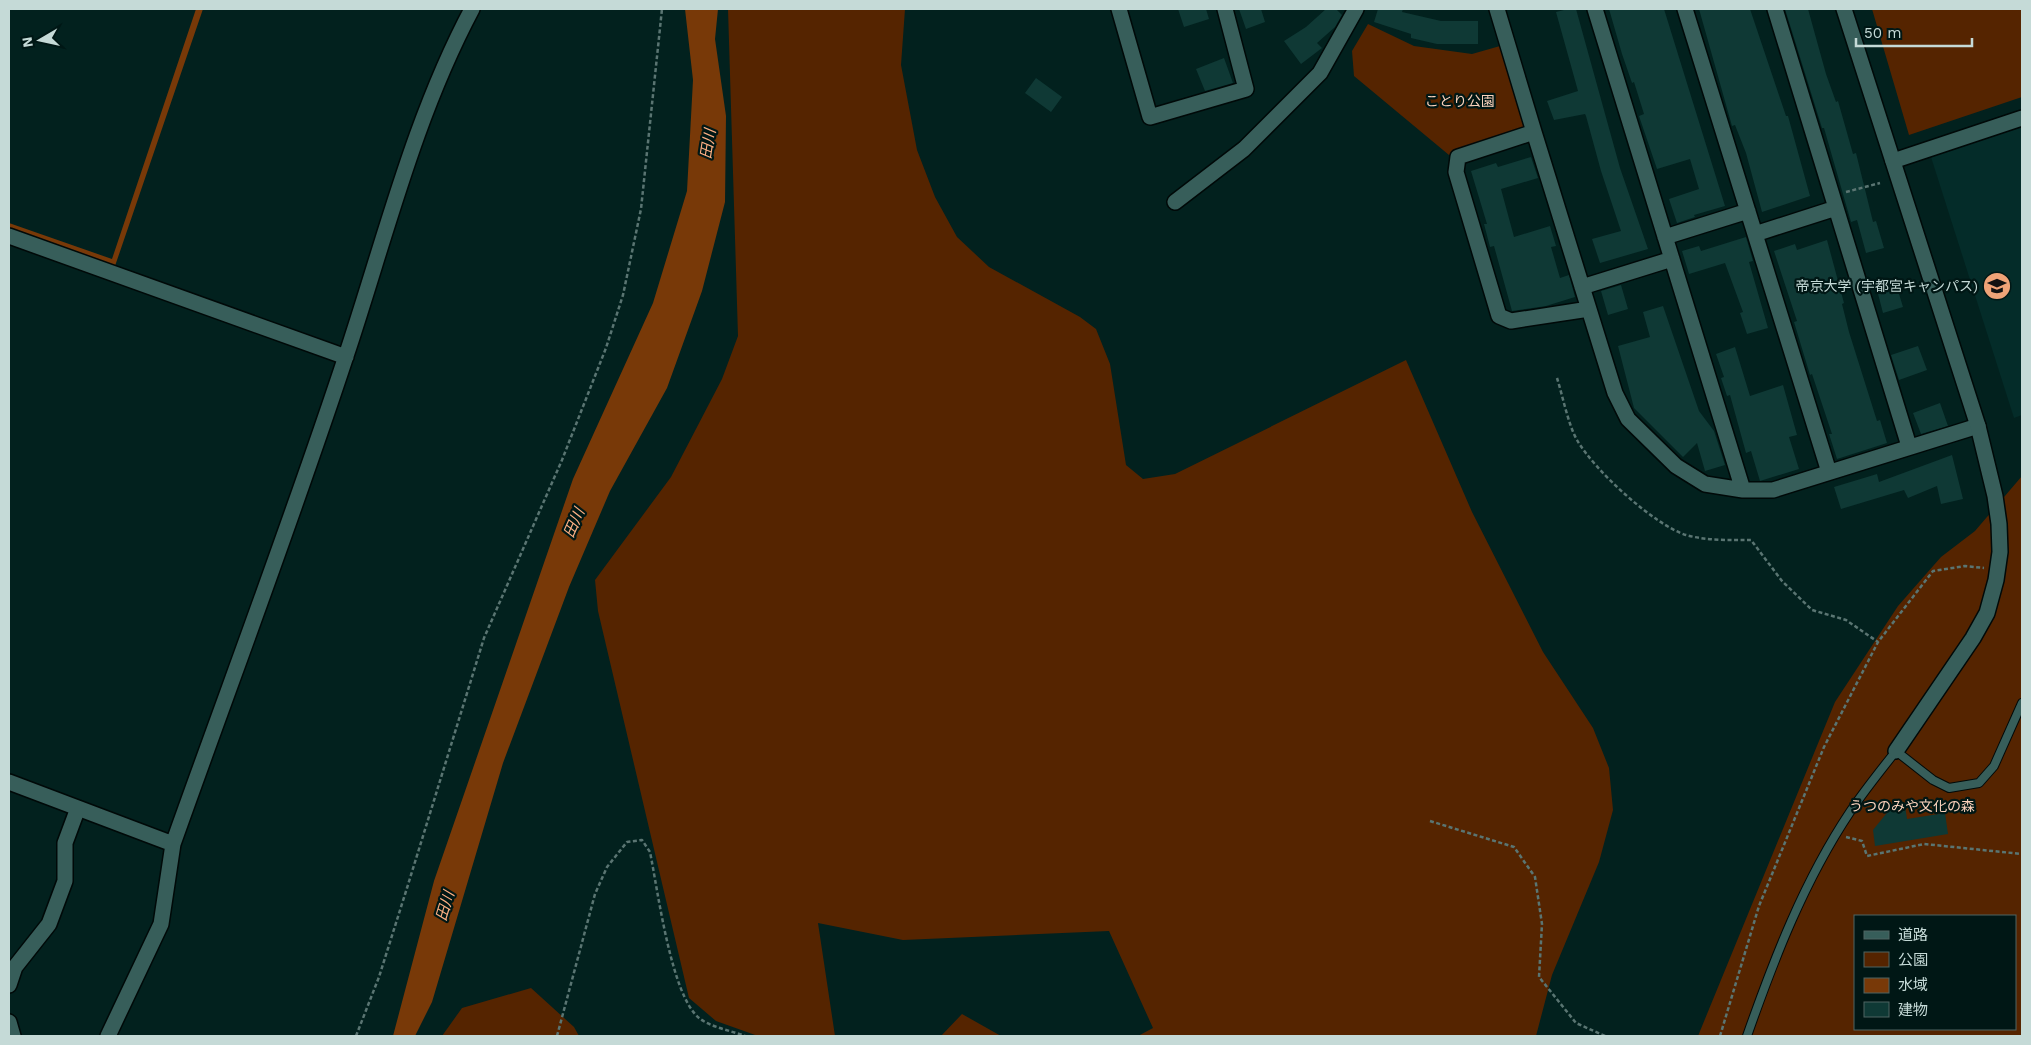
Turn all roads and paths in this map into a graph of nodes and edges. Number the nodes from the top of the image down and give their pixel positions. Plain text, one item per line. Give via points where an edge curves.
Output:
1 (472, 9) edge
2 (662, 9) edge
3 (1119, 9) edge
4 (1225, 9) edge
5 (1356, 9) edge
6 (1497, 9) edge
7 (1595, 9) edge
8 (1685, 9) edge
9 (1775, 9) edge
10 (1844, 9) edge
11 (2022, 118) edge
12 (1534, 132) junction
13 (1893, 162) junction
14 (1880, 182) dead end
15 (1175, 202) dead end
16 (1834, 202) junction
17 (1748, 211) junction
18 (1755, 234) junction
19 (9, 236) edge
20 (1665, 237) junction
21 (1672, 258) junction
22 (1582, 287) junction
23 (1589, 309) junction
24 (346, 358) junction
25 (1557, 378) dead end
26 (1978, 426) junction
27 (1909, 446) junction
28 (1829, 472) junction
29 (1743, 490) junction
30 (1998, 570) junction
31 (1878, 642) junction
32 (2022, 703) edge
33 (1896, 751) junction
34 (9, 782) edge
35 (78, 808) junction
36 (1430, 821) dead end
37 (1836, 835) junction
38 (173, 844) junction
39 (2022, 854) edge
40 (9, 985) edge
41 (9, 1022) edge
42 (13, 1036) edge
43 (108, 1036) edge
44 (356, 1036) edge
45 (557, 1036) edge
46 (745, 1036) edge
47 (1605, 1036) edge
48 (1720, 1036) edge
49 (1747, 1036) edge

1 - 24 street via 422,117
2 - 44 path via 641,209 623,295 562,460 484,638 408,888
3 - 4 street via 1150,118 1246,89
5 - 15 street via 1320,73 1244,149
6 - 12 street
7 - 20 street
8 - 17 street
9 - 16 street
10 - 13 street
11 - 13 street
12 - 22 street
12 - 23 street via 1458,157 1456,172 1500,316 1511,321
13 - 26 street
14 - 16 path
16 - 18 street
16 - 27 street
17 - 18 street
17 - 20 street
18 - 28 street
19 - 24 street
20 - 21 street
21 - 22 street
21 - 29 street
22 - 23 street
23 - 29 street via 1615,393 1628,419 1676,466 1698,480
24 - 38 street
25 - 31 path via 1577,440 1609,479 1648,513 1685,535 1719,541 1751,540 1782,581 1812,610 1846,620
26 - 27 street
26 - 30 street via 2000,524
27 - 28 street
28 - 29 street via 1773,490
30 - 31 path via 1965,566 1933,571
30 - 33 street via 1987,612 1973,638
31 - 48 path via 1824,747 1759,906
32 - 33 lane via 1994,766 1980,783 1949,788 1933,780
33 - 37 lane
34 - 35 street
35 - 38 street
35 - 40 street via 64,843 65,881 49,924 15,967
36 - 47 path via 1514,847 1535,878 1542,924 1539,977 1576,1023
37 - 39 path via 1862,841 1867,856 1924,844
37 - 49 lane via 1794,914
38 - 43 street via 161,924
41 - 42 street
45 - 46 path via 595,894 607,867 627,842 642,840 650,852 676,978 686,1004 700,1019

